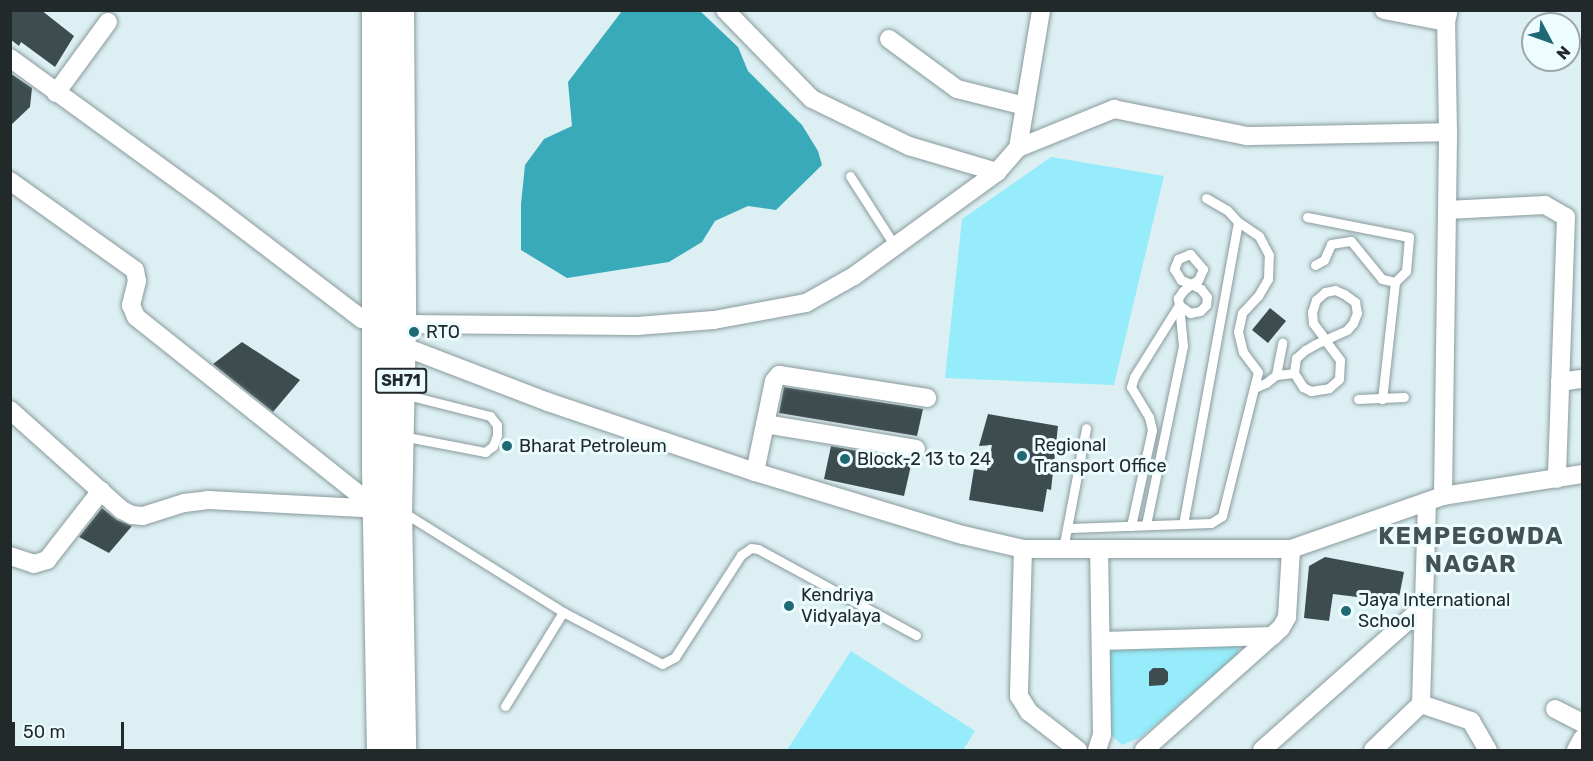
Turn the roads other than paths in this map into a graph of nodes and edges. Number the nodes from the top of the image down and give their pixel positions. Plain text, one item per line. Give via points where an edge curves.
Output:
1 (376, 10) edge
2 (400, 10) edge
3 (725, 10) edge
4 (1041, 10) edge
5 (1384, 10) edge
6 (1448, 16) edge
7 (108, 22) dead end
8 (889, 39) dead end
9 (10, 58) edge
10 (56, 93) junction
11 (1025, 106) junction
12 (1448, 132) junction
13 (1018, 148) junction
14 (997, 172) junction
15 (850, 176) dead end
16 (10, 181) edge
17 (1206, 198) dead end
18 (1447, 210) junction
19 (1307, 217) dead end
20 (1238, 222) junction
21 (895, 246) junction
22 (1315, 265) dead end
23 (1395, 282) junction
24 (1179, 305) junction
25 (394, 330) junction
26 (1325, 340) junction
27 (1282, 343) dead end
28 (1294, 374) junction
29 (1276, 375) junction
30 (1582, 379) edge
31 (1560, 382) junction
32 (1254, 388) junction
33 (401, 393) junction
34 (1404, 397) dead end
35 (927, 398) dead end
36 (1358, 399) dead end
37 (1382, 399) junction
38 (10, 410) edge
39 (765, 424) junction
40 (1086, 428) dead end
41 (401, 436) junction
42 (916, 449) dead end
43 (755, 472) junction
44 (1582, 474) edge
45 (1557, 479) junction
46 (101, 491) junction
47 (1435, 499) junction
48 (388, 509) junction
49 (1183, 524) junction
50 (1131, 525) junction
51 (1146, 525) junction
52 (1069, 528) junction
53 (1023, 549) junction
54 (1291, 549) junction
55 (1063, 550) junction
56 (1099, 550) junction
57 (10, 556) edge
58 (1424, 607) junction
59 (563, 612) junction
60 (916, 635) dead end
61 (1273, 636) junction
62 (1101, 640) junction
63 (1421, 704) junction
64 (505, 706) dead end
65 (1555, 709) dead end
66 (1582, 723) edge
67 (1582, 739) edge
68 (1056, 745) edge
69 (381, 750) edge
70 (402, 750) edge
71 (1078, 750) edge
72 (1096, 750) edge
73 (1144, 750) edge
74 (1262, 750) edge
75 (1373, 750) edge
76 (1488, 750) edge
77 (1576, 750) edge

1 - 25 main road, SH71
2 - 25 main road, SH71
3 - 14 street via 812,99 909,146
4 - 11 street
5 - 6 street
6 - 12 street
7 - 10 street
8 - 11 street via 957,89
9 - 10 street
10 - 25 street via 207,201 354,314
11 - 13 street
12 - 13 street via 1247,136 1114,109
12 - 18 street
13 - 14 street
14 - 21 street
15 - 21 lane
16 - 48 street via 135,270 137,281 131,305 136,317
17 - 20 lane
18 - 31 street via 1545,206 1566,217
18 - 47 street
19 - 23 lane via 1409,237 1406,270
20 - 32 lane via 1259,236 1269,255 1268,279 1242,313 1238,332 1243,352 1258,372
20 - 49 lane
21 - 25 street via 846,281 806,303 714,320 637,326
22 - 23 lane via 1324,260 1331,244 1351,242 1382,279
23 - 37 lane
24 - 24 lane via 1178,298 1191,284 1207,297 1200,311 1190,313
24 - 50 lane via 1131,387 1149,417 1152,430
24 - 51 lane via 1183,346
25 - 33 main road, SH71
25 - 43 street via 548,402
25 - 48 main road, SH71
26 - 26 lane via 1312,323 1312,312 1316,300 1335,290 1355,302 1357,313 1347,330
26 - 28 lane via 1296,358
26 - 28 lane via 1340,360 1339,379 1329,388 1311,391
27 - 29 lane
28 - 29 lane
29 - 32 lane
30 - 31 street
31 - 45 street
32 - 49 lane via 1222,516 1211,523
33 - 41 main road, SH71
33 - 41 lane via 490,417 497,425 493,446 485,452
34 - 37 lane
35 - 39 street via 782,374 774,381
36 - 37 lane
38 - 46 street
39 - 42 street
39 - 43 street
40 - 52 lane
41 - 48 main road, SH71
43 - 53 street via 963,535
44 - 45 street
45 - 47 street
46 - 48 street via 122,510 143,516 208,500
46 - 57 street via 47,560 34,564
47 - 54 street
47 - 58 street
48 - 59 lane
48 - 69 main road, SH71
48 - 70 main road, SH71
49 - 51 lane
50 - 51 lane
50 - 52 lane
52 - 55 lane
53 - 55 street
53 - 68 street via 1019,696
54 - 56 street
54 - 61 street via 1287,617
55 - 56 street
56 - 62 street
58 - 63 street
58 - 74 street
59 - 60 lane via 657,663 667,663 675,657 741,555 752,548
59 - 64 lane
61 - 62 street
61 - 73 street
62 - 72 street via 1102,735
63 - 75 street
63 - 76 street via 1471,721
65 - 66 street
67 - 77 street
68 - 71 street

